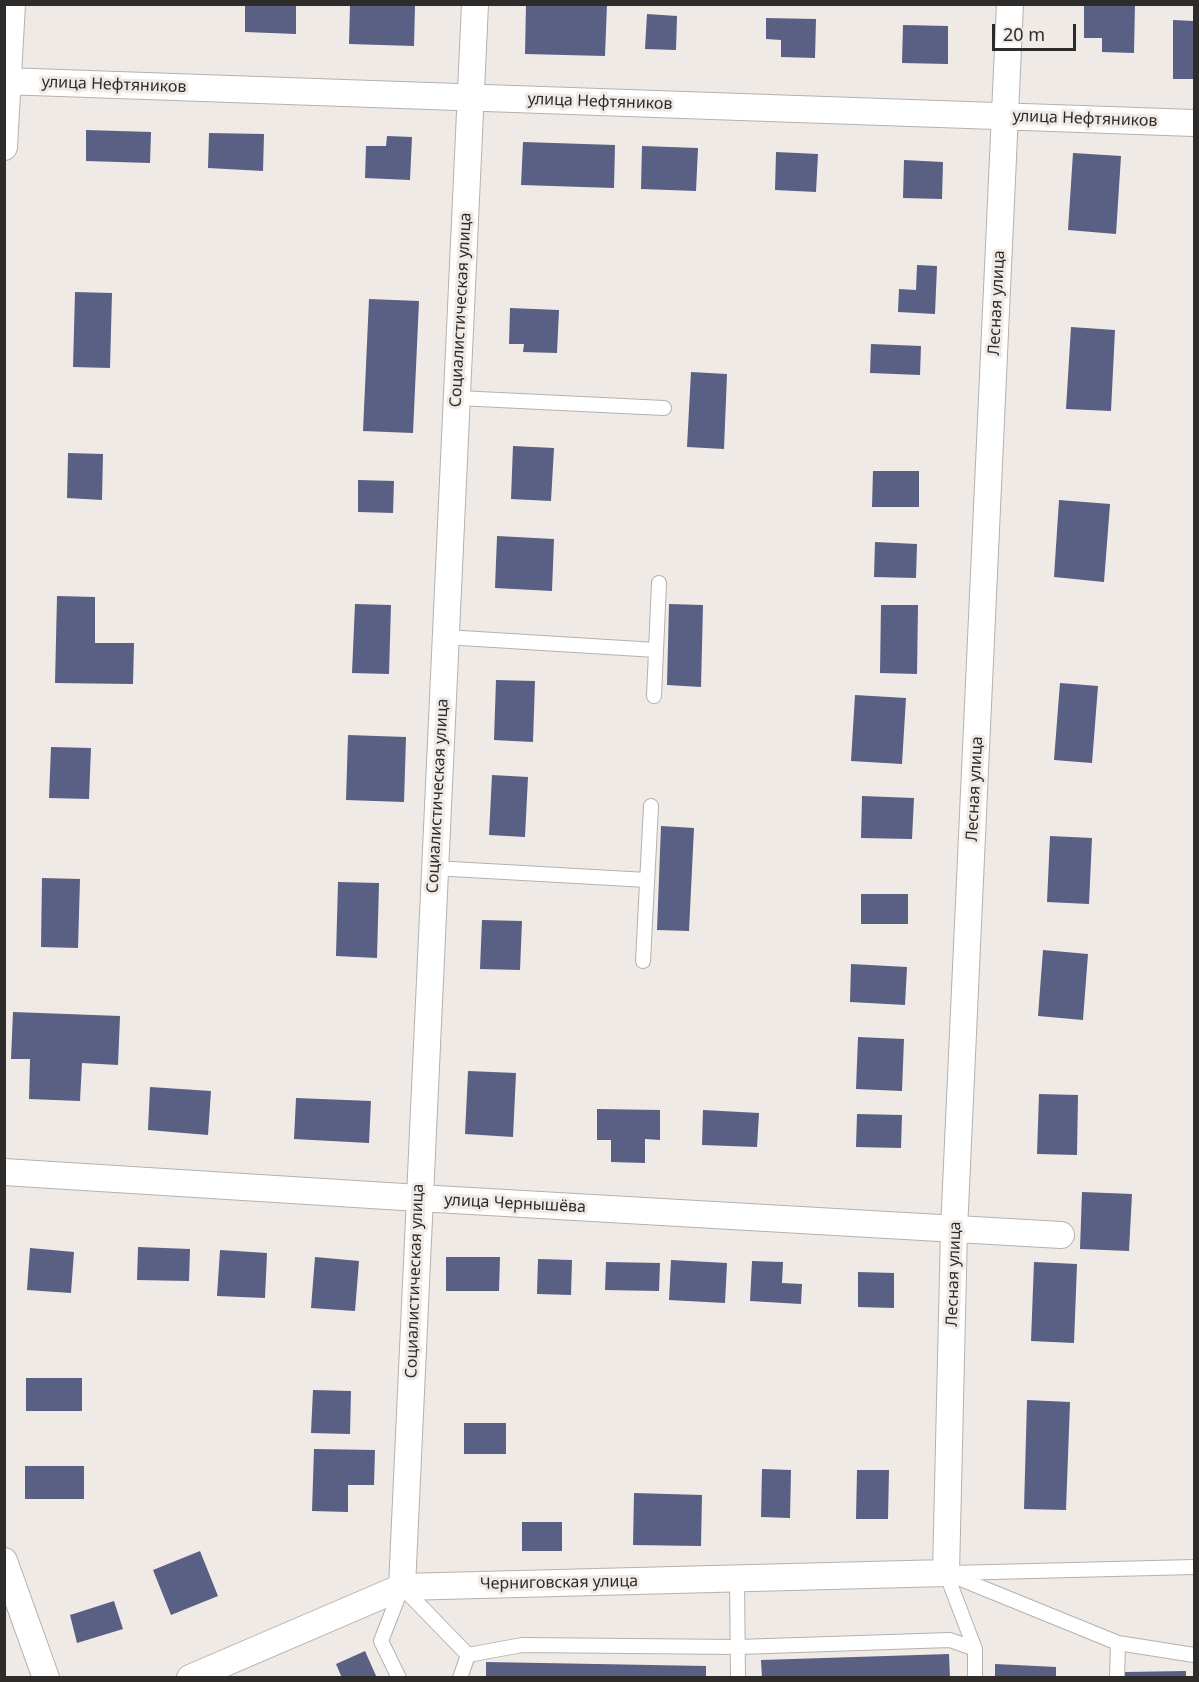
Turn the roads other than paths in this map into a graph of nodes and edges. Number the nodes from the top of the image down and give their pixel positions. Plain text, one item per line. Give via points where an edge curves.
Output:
1 (12, 4) edge
2 (475, 4) edge
3 (1010, 4) edge
4 (6, 81) edge
5 (471, 97) junction
6 (1006, 116) junction
7 (1194, 123) edge
8 (4, 147) edge
9 (458, 398) junction
10 (664, 408) dead end
11 (659, 583) dead end
12 (445, 637) junction
13 (656, 650) junction
14 (654, 696) dead end
15 (651, 806) dead end
16 (434, 868) junction
17 (647, 880) junction
18 (643, 961) dead end
19 (4, 1172) edge
20 (419, 1198) junction
21 (954, 1230) junction
22 (1061, 1235) dead end
23 (4, 1562) edge
24 (1194, 1567) edge
25 (946, 1573) junction
26 (737, 1579) junction
27 (402, 1587) junction
28 (1118, 1643) junction
29 (738, 1647) junction
30 (975, 1650) junction
31 (468, 1655) junction
32 (1194, 1655) edge
33 (46, 1677) edge
34 (190, 1677) edge
35 (399, 1677) edge
36 (460, 1677) edge
37 (738, 1677) edge
38 (975, 1677) edge
39 (1117, 1677) edge

1 - 4 street
2 - 5 street, Социалистическая улица
3 - 6 street, Лесная улица
4 - 5 street, улица Нефтяников
4 - 8 street
5 - 6 street, улица Нефтяников
5 - 9 street, Социалистическая улица
6 - 7 street, улица Нефтяников
6 - 21 street, Лесная улица
9 - 10 lane
9 - 12 street, Социалистическая улица
11 - 13 lane
12 - 13 lane
12 - 16 street, Социалистическая улица
13 - 14 lane
15 - 17 lane
16 - 17 lane
16 - 20 street, Социалистическая улица
17 - 18 lane
19 - 20 street, улица Чернышёва
20 - 21 street, улица Чернышёва
20 - 27 street, Социалистическая улица
21 - 22 street, улица Чернышёва
21 - 25 street, Лесная улица
23 - 33 street
24 - 25 lane
25 - 26 street, Черниговская улица
25 - 28 lane
25 - 30 lane
26 - 27 street, Черниговская улица
26 - 29 lane
27 - 31 lane
27 - 34 street, Черниговская улица
27 - 35 lane via 381,1641
28 - 32 lane
28 - 39 lane
29 - 30 lane via 950,1640
29 - 31 lane via 522,1645
29 - 37 lane
30 - 38 lane
31 - 36 lane

